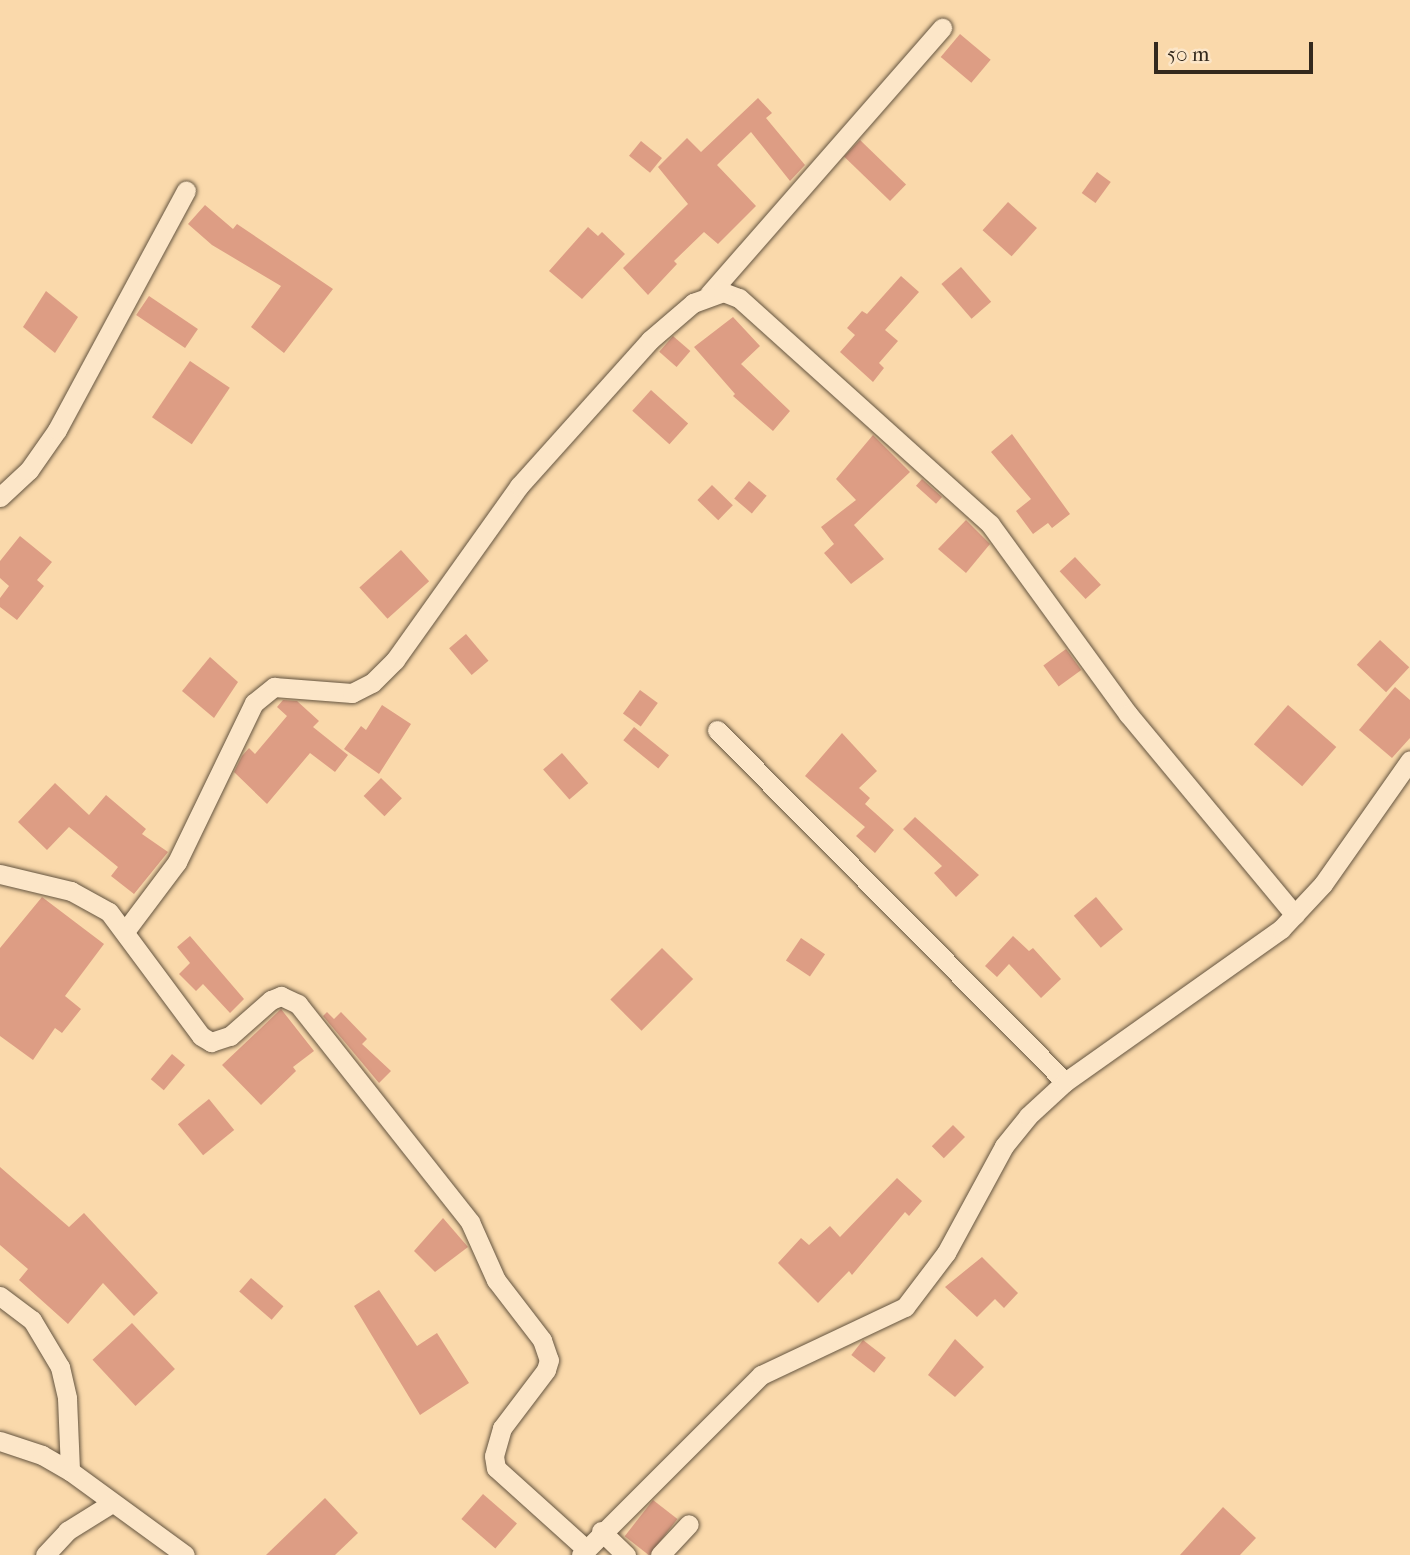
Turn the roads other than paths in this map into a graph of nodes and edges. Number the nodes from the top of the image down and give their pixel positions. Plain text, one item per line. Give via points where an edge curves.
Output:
1 (943, 28) dead end
2 (186, 190) dead end
3 (709, 294) junction
4 (0, 497) edge
5 (717, 730) dead end
6 (1410, 760) edge
7 (0, 874) edge
8 (1295, 915) junction
9 (126, 930) junction
10 (1065, 1082) junction
11 (0, 1296) edge
12 (0, 1441) edge
13 (70, 1471) junction
14 (112, 1503) junction
15 (690, 1524) dead end
16 (601, 1531) junction
17 (583, 1552) edge
18 (45, 1555) edge
19 (185, 1555) edge
20 (626, 1555) edge
21 (660, 1555) edge

1 - 3 street
2 - 4 street via 57,430 29,470
3 - 8 street via 723,292 739,298 990,524 1128,715
3 - 9 street via 650,340 519,486 395,660 372,683 352,693 274,687 254,703 177,862
5 - 10 street
6 - 8 street via 1323,884
7 - 9 street via 91,899
8 - 10 street
9 - 17 street via 201,1036 211,1042 230,1036 271,1000 281,996 298,1004 470,1222 496,1280 542,1340 549,1360 540,1380 502,1428 494,1456 496,1468
10 - 16 street via 1004,1146 946,1253 905,1307 761,1375
11 - 13 street via 32,1320 60,1367 67,1398
12 - 13 street
13 - 14 street
14 - 18 street via 68,1531
14 - 19 street
15 - 21 street
16 - 17 street
16 - 20 street

